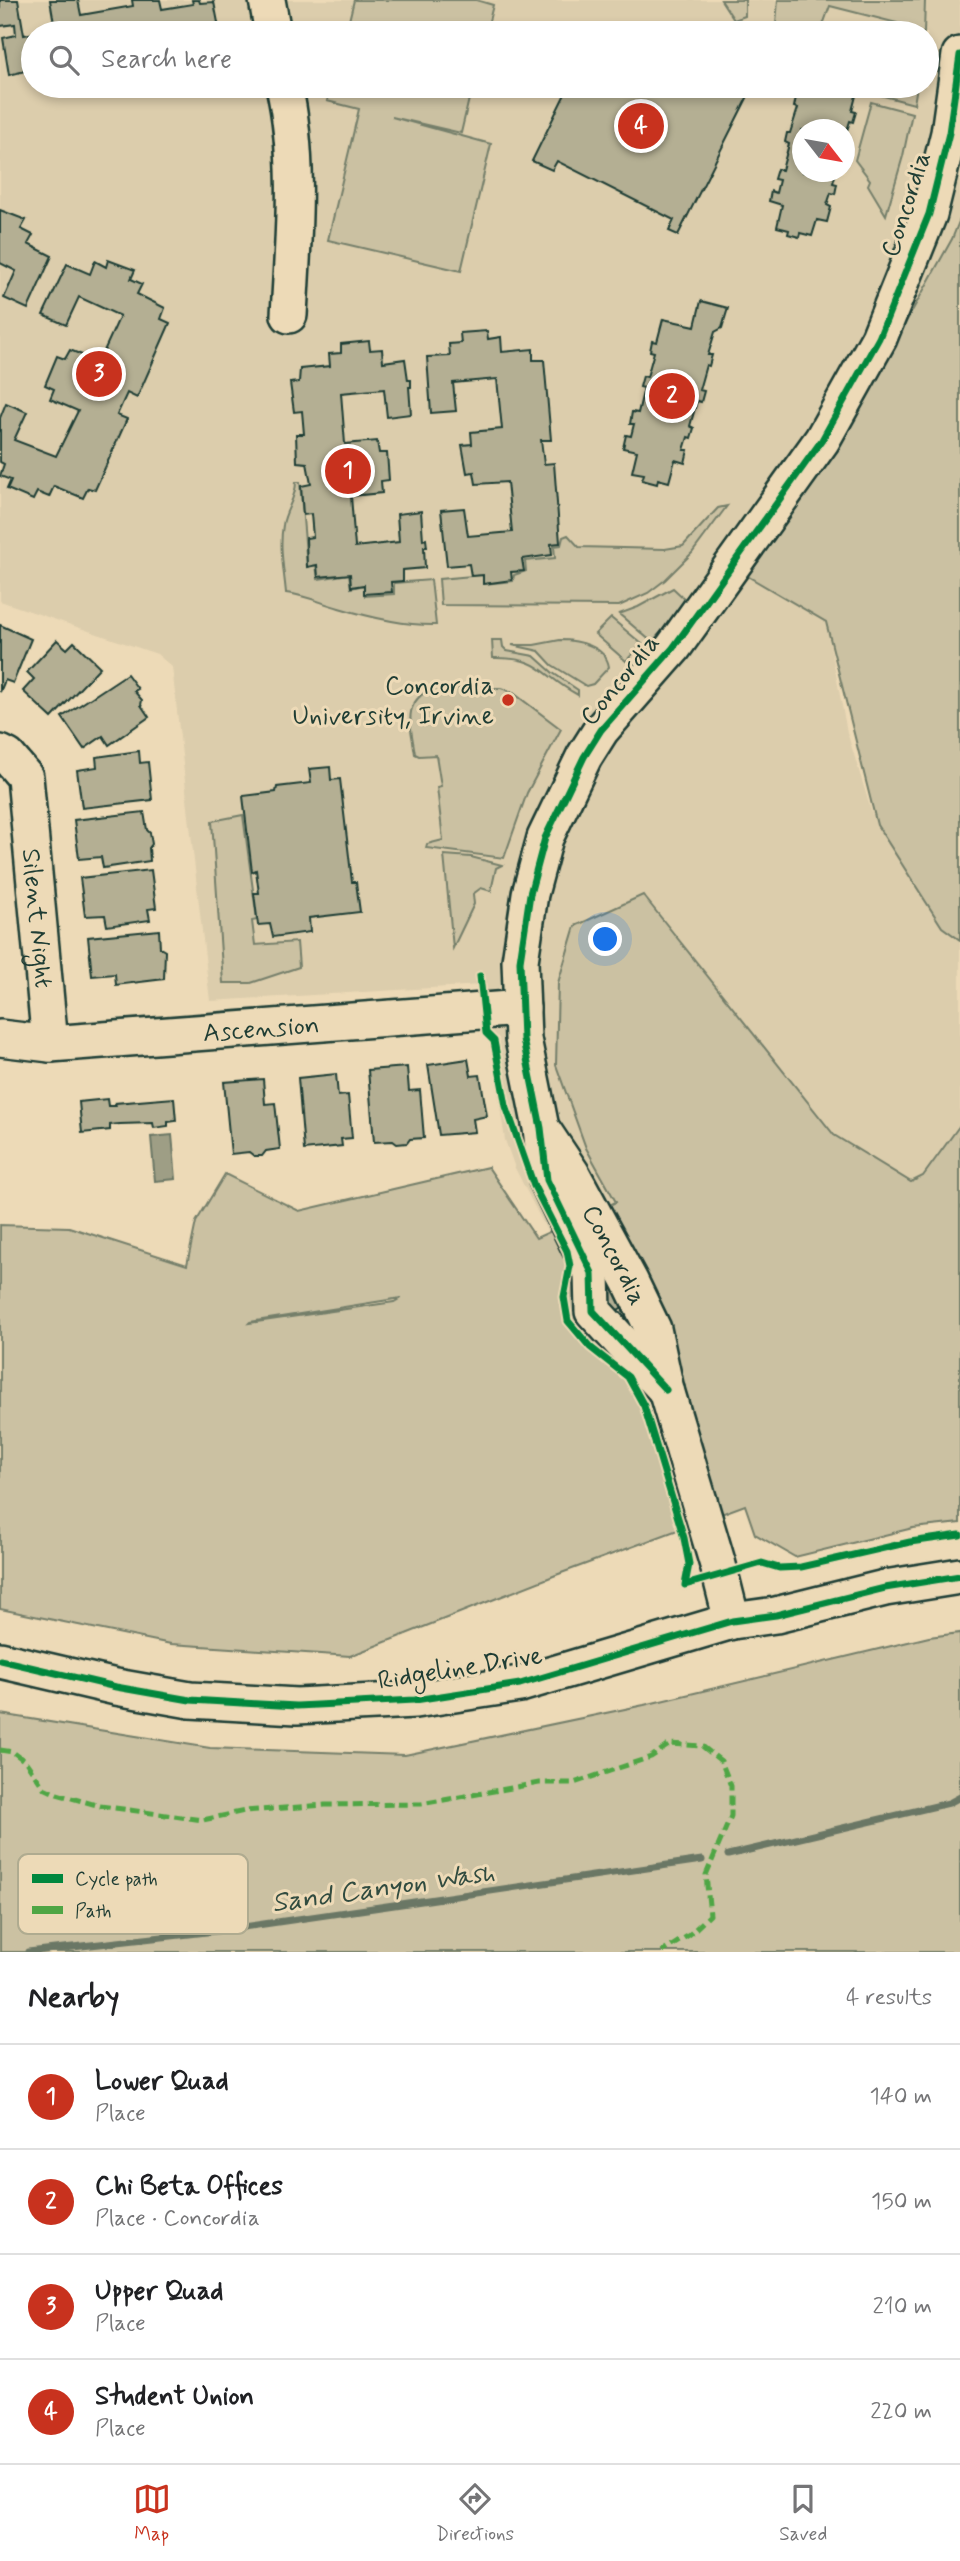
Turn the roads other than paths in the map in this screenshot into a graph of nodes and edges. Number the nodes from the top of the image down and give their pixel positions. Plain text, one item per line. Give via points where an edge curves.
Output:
1 (267, 0) edge
2 (271, 21) edge
3 (960, 55) edge
4 (286, 98) edge
5 (289, 315) dead end
6 (4, 755) edge
7 (522, 1008) junction
8 (0, 1038) edge
9 (50, 1044) junction
10 (541, 1128) junction
11 (666, 1390) junction
12 (960, 1576) edge
13 (732, 1621) junction
14 (0, 1660) edge

1 - 2 street
3 - 7 street, Concordia via 949,133 929,215 879,338 814,451 673,648 601,730 545,838 530,894 520,961
4 - 5 street via 295,213
6 - 9 street, Silent Night via 24,777
7 - 9 street, Ascension
7 - 10 street, Concordia via 523,1039
8 - 9 street, Ascension
10 - 11 street, Concordia via 572,1174 653,1329
10 - 11 street, Concordia via 547,1180 592,1273 593,1311
11 - 13 street, Concordia
12 - 13 street, Ridgeline Drive
13 - 14 street, Ridgeline Drive via 520,1684 415,1700 298,1706 191,1700

